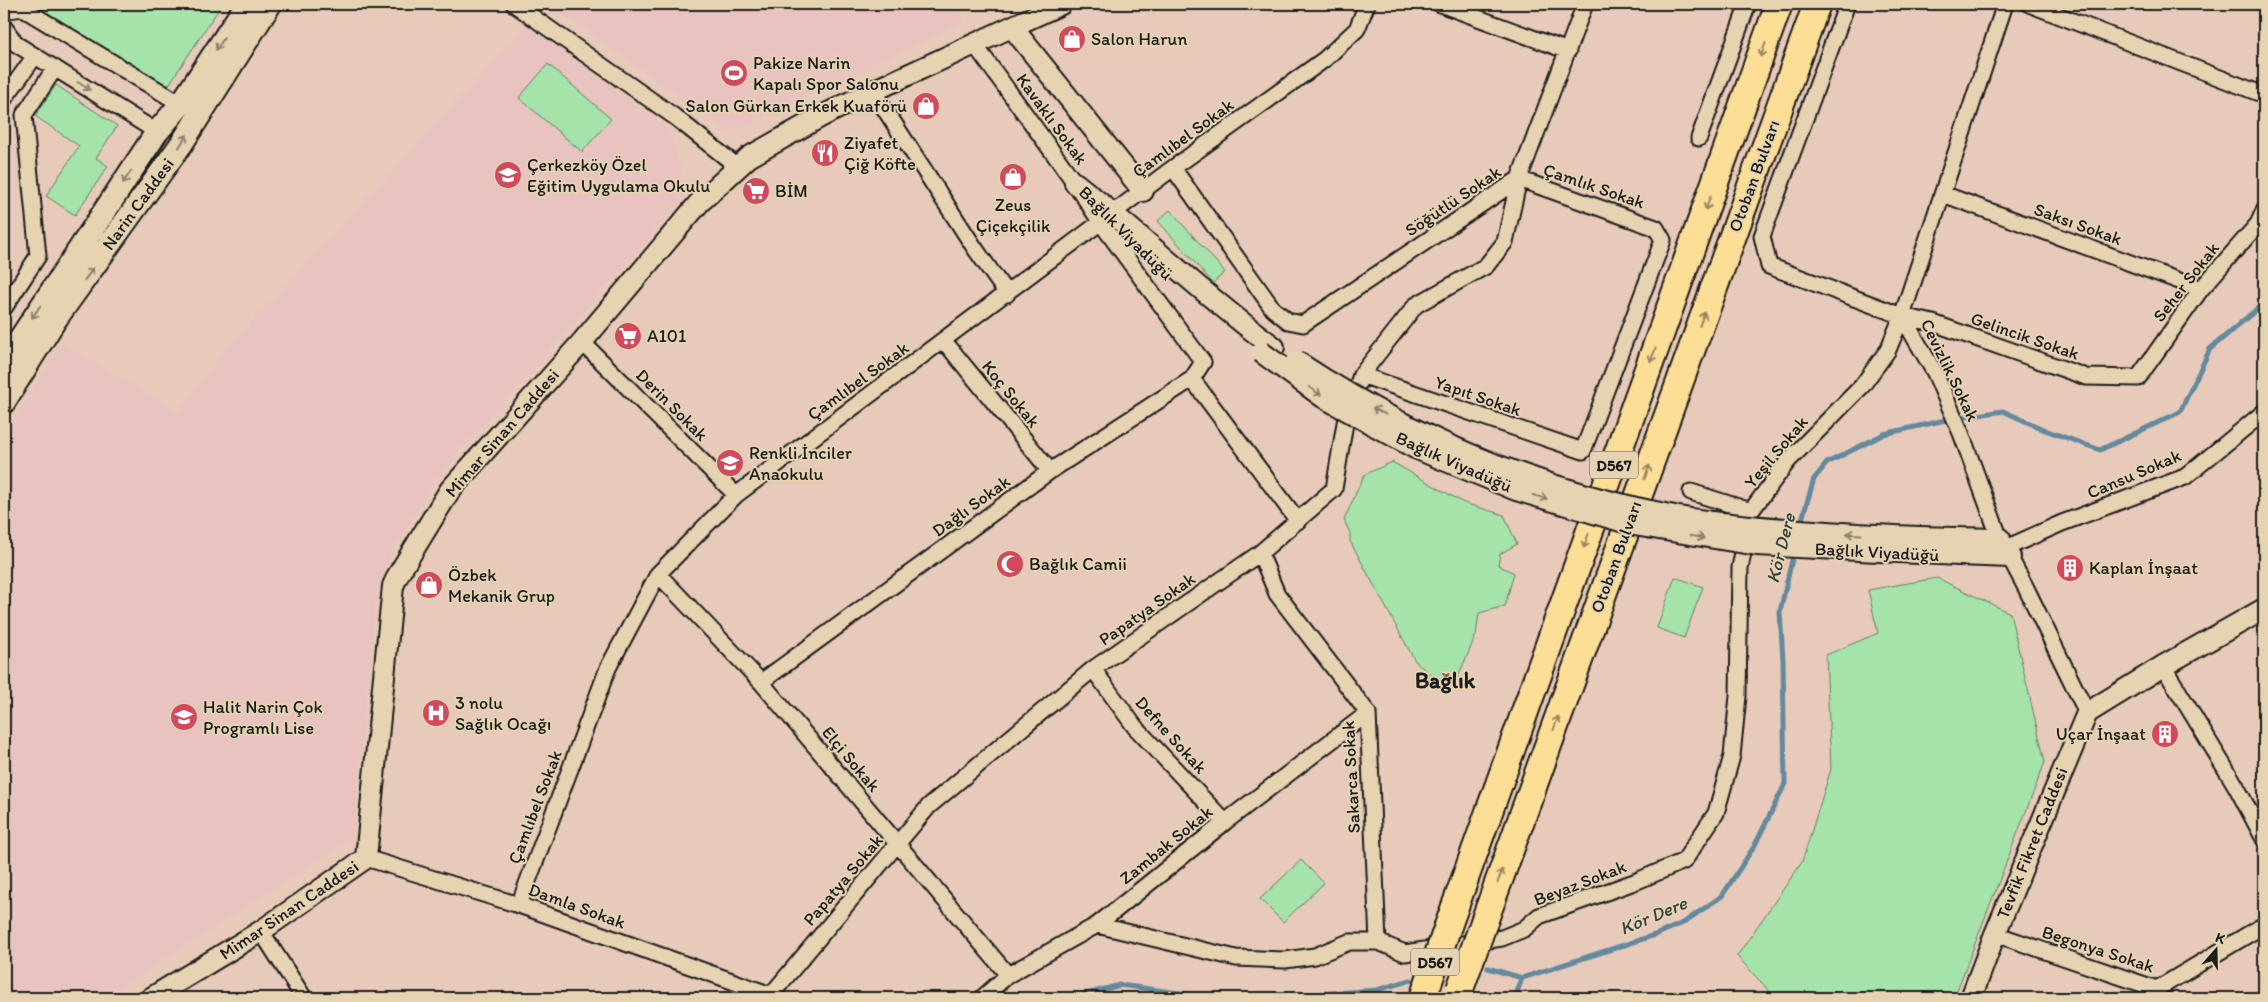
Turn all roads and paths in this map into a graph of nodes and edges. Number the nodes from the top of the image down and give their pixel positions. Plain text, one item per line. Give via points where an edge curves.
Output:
1 (247, 4) edge
2 (270, 4) edge
3 (1061, 4) edge
4 (1367, 4) edge
5 (1440, 4) edge
6 (1585, 4) edge
7 (1748, 4) edge
8 (1780, 4) edge
9 (1817, 4) edge
10 (1847, 4) edge
11 (2029, 4) edge
12 (1998, 5) edge
13 (523, 6) edge
14 (4, 11) edge
15 (4, 27) edge
16 (1012, 27) junction
17 (975, 45) junction
18 (1568, 51) junction
19 (32, 59) junction
20 (55, 68) junction
21 (873, 91) junction
22 (2264, 95) edge
23 (4, 99) edge
24 (181, 104) junction
25 (157, 132) junction
26 (1699, 138) dead end
27 (738, 167) junction
28 (1174, 168) junction
29 (1519, 179) junction
30 (1075, 183) joint
31 (1143, 191) junction
32 (1943, 194) junction
33 (2264, 211) edge
34 (1107, 218) junction
35 (2201, 288) junction
36 (1006, 294) junction
37 (4, 308) edge
38 (1902, 316) junction
39 (944, 341) junction
40 (582, 342) junction
41 (4, 363) edge
42 (1362, 375) junction
43 (2138, 378) joint
44 (1192, 379) junction
45 (4, 402) edge
46 (2264, 412) edge
47 (1583, 451) joint
48 (1050, 472) junction
49 (1691, 492) dead end
50 (736, 494) junction
51 (1751, 511) junction
52 (1298, 520) junction
53 (2005, 548) junction
54 (1260, 553) junction
55 (658, 574) junction
56 (2264, 609) edge
57 (2163, 666) junction
58 (1093, 669) junction
59 (762, 682) junction
60 (1368, 713) junction
61 (2087, 713) junction
62 (1732, 756) joint
63 (1225, 822) junction
64 (2264, 839) edge
65 (898, 844) junction
66 (366, 858) junction
67 (519, 905) junction
68 (1096, 925) junction
69 (2264, 925) edge
70 (261, 931) junction
71 (1995, 934) junction
72 (1378, 942) junction
73 (1008, 975) junction
74 (1459, 994) edge
75 (772, 997) edge
76 (151, 998) edge
77 (304, 998) edge
78 (982, 998) edge
79 (1423, 998) edge
80 (1971, 998) edge

1 -> 24 main road, Narin Caddesi
45 -> 2 main road, Narin Caddesi via 56,320 182,143
3 - 16 street, Mimar Sinan Caddesi
4 - 28 street, Çamlıbel Sokak via 1357,30 1325,59
5 - 18 street
6 - 18 street, Söğütlü Sokak
7 - 26 street
8 -> 79 highway, Otoban Bulvarı / D567, bridge
74 -> 9 highway, Otoban Bulvarı / D567, bridge
10 - 38 street, Gelincik Sokak via 1762,236 1769,266
11 - 22 street
12 - 32 street, Cevizlik Sokak
13 - 27 street via 676,117
14 - 24 street via 22,8
15 - 19 street
16 - 17 street, Mimar Sinan Caddesi
16 - 31 street
17 - 21 street, Mimar Sinan Caddesi
17 - 30 street, Kavaklı Sokak
18 - 29 street, Söğütlü Sokak
19 - 20 street
19 - 23 street
20 -> 25 street
20 - 37 street via 24,116 38,256
21 - 27 street, Mimar Sinan Caddesi via 749,157
21 - 36 street
24 - 25 main road, Narin Caddesi
25 -> 41 main road, Narin Caddesi
27 - 40 street, Mimar Sinan Caddesi via 699,203
28 - 29 street, Söğütlü Sokak via 1273,309 1288,321 1302,324
28 - 31 street, Çamlıbel Sokak
29 - 42 street, Papatya Sokak via 1504,242 1486,266 1416,306
29 - 47 street, Çamlık Sokak via 1656,228 1663,240
30 - 34 street, Bağlık Viyadüğü
31 - 34 street, Çamlıbel Sokak
32 - 35 street, Saksı Sokak
32 - 38 street, Cevizlik Sokak
33 - 35 street, Seher Sokak via 2258,224
34 - 36 street, Çamlıbel Sokak
34 - 44 street, Dağlı Sokak via 1203,362
34 - 53 street, Bağlık Viyadüğü, bridge via 1187,294 1267,350 1323,397 1415,448 1516,490 1634,525 1757,545
35 - 43 street, Seher Sokak
36 - 39 street, Çamlıbel Sokak
38 - 43 street, Gelincik Sokak via 1933,323 2086,377
38 - 51 street, Yeşil Sokak via 1888,350 1862,386 1788,462
38 - 53 street, Cevizlik Sokak via 1935,372
39 - 48 street, Koç Sokak
39 - 50 street, Çamlıbel Sokak
40 - 50 street, Derin Sokak
40 - 66 street, Mimar Sinan Caddesi via 450,490 393,586
42 - 47 street, Yapıt Sokak
42 - 52 street, Papatya Sokak via 1345,423 1334,489
44 - 48 street, Dağlı Sokak
44 - 52 street
46 - 53 street, Cansu Sokak via 2185,477
48 - 59 street, Dağlı Sokak
49 - 51 street
50 - 55 street, Çamlıbel Sokak
51 - 62 street, Yeşil Sokak via 1740,568 1738,696
52 - 54 street, Papatya Sokak
53 - 61 street, Cevizlik Sokak
54 - 58 street, Papatya Sokak
54 - 60 street, Sakarca Sokak via 1277,594
55 - 59 street, Elçi Sokak
55 - 67 street, Çamlıbel Sokak via 608,668
56 - 57 street
57 - 61 street
57 - 64 street via 2236,786
58 - 63 street, Defne Sokak via 1135,727
58 - 65 street, Papatya Sokak via 928,806
59 - 65 street, Elçi Sokak
60 - 63 street, Zambak Sokak
60 - 72 street, Sakarca Sokak
61 - 71 street, Tevfik Fikret Caddesi
62 - 72 street, Beyaz Sokak via 1716,813 1684,861 1539,916 1524,929 1502,938 1405,953
63 - 68 street, Zambak Sokak
65 - 73 street, Elçi Sokak
65 - 75 street, Papatya Sokak
66 - 67 street, Damla Sokak
66 - 70 street, Mimar Sinan Caddesi
67 - 75 street, Damla Sokak
68 - 72 street via 1236,958 1285,960 1314,956 1348,942
68 - 73 street, Zambak Sokak
69 - 71 street, Begonya Sokak via 2157,988
70 - 76 street, Mimar Sinan Caddesi
70 - 77 street
71 - 80 street, Tevfik Fikret Caddesi
73 - 78 street, Zambak Sokak

